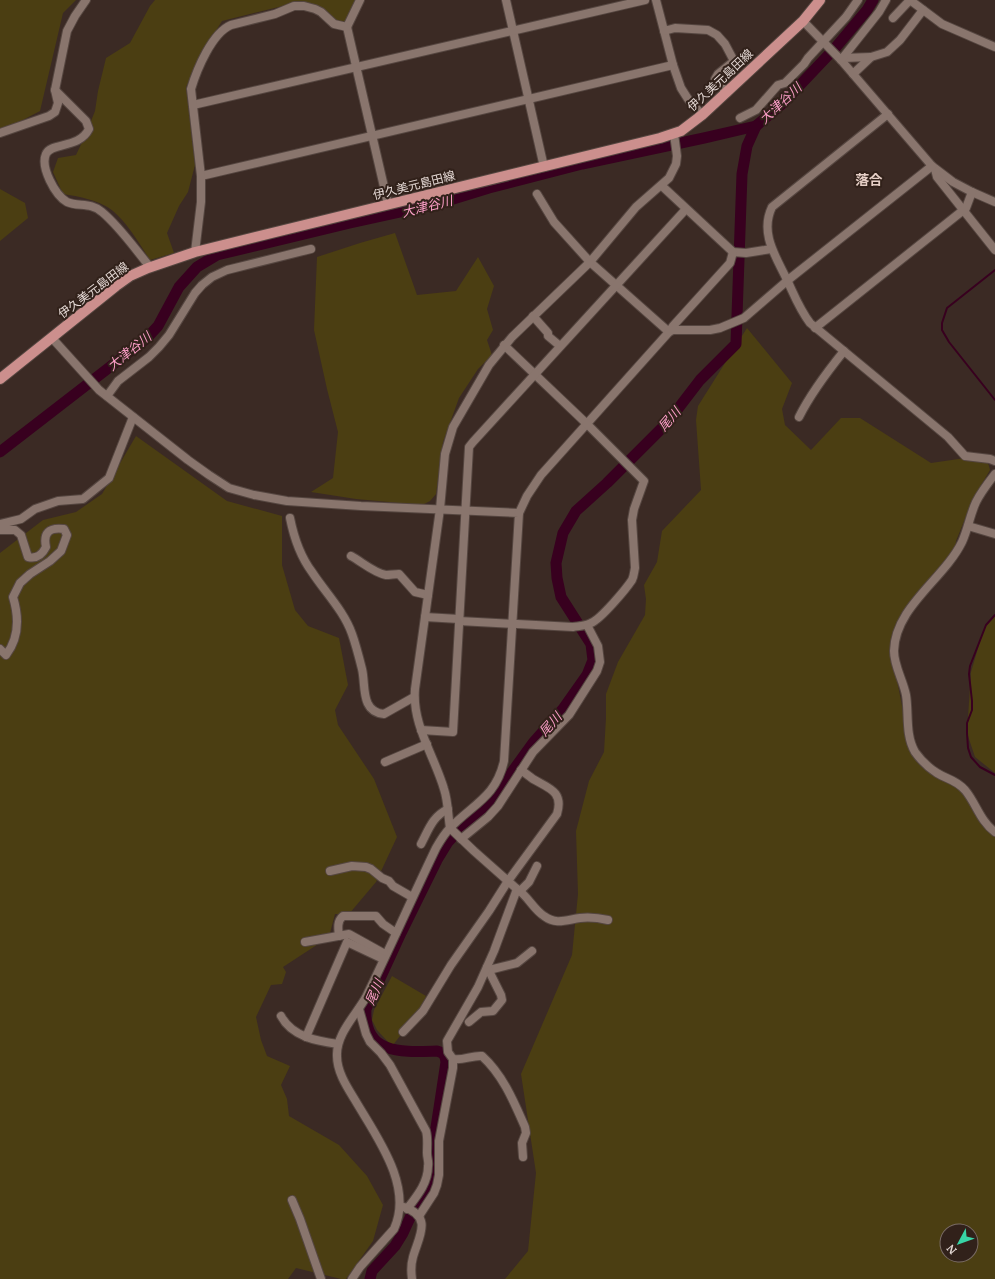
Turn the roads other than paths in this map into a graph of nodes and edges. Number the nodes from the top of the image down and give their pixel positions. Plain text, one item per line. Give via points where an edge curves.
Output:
1 (86, 0) edge
2 (360, 0) edge
3 (506, 0) edge
4 (645, 0) edge
5 (656, 0) edge
6 (820, 0) edge
7 (858, 0) edge
8 (886, 0) edge
9 (910, 0) edge
10 (923, 10) junction
11 (893, 18) dead end
12 (803, 21) junction
13 (347, 27) junction
14 (513, 31) junction
15 (664, 31) junction
16 (823, 42) junction
17 (995, 47) edge
18 (871, 57) junction
19 (841, 59) junction
20 (673, 65) junction
21 (357, 67) junction
22 (853, 74) junction
23 (55, 90) junction
24 (727, 93) junction
25 (529, 99) junction
26 (193, 105) junction
27 (888, 114) junction
28 (702, 115) junction
29 (740, 118) dead end
30 (0, 133) edge
31 (372, 136) junction
32 (674, 136) junction
33 (544, 166) junction
34 (933, 167) junction
35 (201, 176) junction
36 (662, 186) junction
37 (972, 192) junction
38 (537, 194) dead end
39 (995, 202) edge
40 (388, 204) junction
41 (686, 209) junction
42 (963, 210) junction
43 (311, 249) dead end
44 (771, 249) junction
45 (995, 250) edge
46 (195, 252) junction
47 (734, 252) junction
48 (590, 262) junction
49 (150, 267) junction
50 (788, 280) junction
51 (616, 285) junction
52 (533, 316) junction
53 (816, 328) junction
54 (669, 332) junction
55 (52, 338) junction
56 (504, 345) junction
57 (560, 346) junction
58 (844, 351) junction
59 (534, 374) junction
60 (0, 379) edge
61 (107, 396) junction
62 (133, 417) junction
63 (799, 417) dead end
64 (587, 424) junction
65 (995, 462) edge
66 (995, 474) edge
67 (440, 510) junction
68 (465, 511) junction
69 (519, 513) junction
70 (290, 518) dead end
71 (0, 524) edge
72 (968, 526) junction
73 (0, 530) edge
74 (995, 534) edge
75 (351, 556) dead end
76 (428, 595) junction
77 (425, 617) junction
78 (459, 620) junction
79 (512, 623) junction
80 (586, 625) junction
81 (0, 649) edge
82 (414, 697) junction
83 (421, 730) junction
84 (427, 744) junction
85 (385, 762) dead end
86 (521, 770) junction
87 (448, 809) junction
88 (451, 830) junction
89 (995, 832) edge
90 (460, 839) junction
91 (421, 844) dead end
92 (537, 866) dead end
93 (330, 871) dead end
94 (508, 881) junction
95 (519, 890) junction
96 (412, 897) junction
97 (608, 920) dead end
98 (396, 932) junction
99 (339, 936) junction
100 (306, 942) dead end
101 (532, 951) dead end
102 (384, 957) junction
103 (488, 968) junction
104 (359, 1009) junction
105 (280, 1016) dead end
106 (469, 1022) dead end
107 (403, 1032) dead end
108 (306, 1037) junction
109 (338, 1044) junction
110 (453, 1059) junction
111 (523, 1156) dead end
112 (292, 1200) dead end
113 (411, 1211) junction
114 (321, 1279) edge
115 (352, 1279) edge
116 (412, 1279) edge

1 - 23 street via 67,32
2 - 13 street
3 - 14 street
4 - 14 street
5 - 15 street
6 - 12 main road, 伊久美元島田線
7 - 16 street
8 - 19 street
9 - 10 street
9 - 11 street
10 - 17 street via 942,24
10 - 18 street via 900,40 886,52
12 - 16 street
12 - 24 main road, 伊久美元島田線
13 - 21 street
13 - 26 street via 334,24 321,12 304,6 294,6 275,14 225,27 209,46 194,79 191,89
14 - 21 street
14 - 25 street
15 - 20 street
15 - 24 street via 675,28 708,30 717,35 734,61 715,79
16 - 19 street
16 - 29 street via 756,110
18 - 19 street
18 - 22 street
19 - 22 street
20 - 25 street
20 - 28 street via 681,88
21 - 26 street
21 - 31 street
22 - 27 street
23 - 30 street via 58,103 55,112
23 - 49 street via 86,121 89,130 80,140 49,149 46,154 45,170 49,180 68,202 96,207
24 - 28 main road, 伊久美元島田線
25 - 31 street
25 - 33 street
26 - 35 street
27 - 34 street
27 - 44 street via 772,207 768,230
28 - 32 main road, 伊久美元島田線
31 - 35 street
31 - 40 street
32 - 33 main road, 伊久美元島田線
32 - 36 street via 677,156 673,171
33 - 40 main road, 伊久美元島田線
34 - 37 street
34 - 42 street via 937,177
34 - 50 street
35 - 46 street via 201,202
36 - 41 street
36 - 48 street via 636,207
37 - 39 street
37 - 42 street
38 - 48 street via 554,222
40 - 46 main road, 伊久美元島田線
41 - 47 street
41 - 51 street
42 - 45 street
42 - 53 street
43 - 61 street via 227,270 212,277 195,294 159,347 118,381
44 - 47 street via 746,254
44 - 50 street
46 - 49 main road, 伊久美元島田線
47 - 54 street via 730,263
48 - 51 street
48 - 52 street
49 - 55 main road, 伊久美元島田線 via 116,286
50 - 53 street via 799,308
50 - 54 street via 744,318 730,325 710,330
51 - 54 street
51 - 57 street
52 - 56 street
52 - 57 street via 548,336
53 - 58 street
54 - 64 street
55 - 60 main road, 伊久美元島田線
55 - 61 street via 83,374
56 - 59 street
56 - 67 street via 489,365 453,427 445,454
57 - 59 street
58 - 63 street via 822,379
58 - 65 street via 948,437 965,456
59 - 64 street
59 - 68 street via 469,447
61 - 62 street
62 - 67 street via 230,488 287,501
62 - 71 street via 109,478 83,499 58,501 34,509 21,520
64 - 69 street via 534,484
64 - 80 street via 644,481 632,520 632,580 593,623
66 - 72 street via 976,502
67 - 68 street
67 - 76 street
68 - 69 street
68 - 78 street
69 - 79 street
70 - 82 street via 302,556 340,611 351,632 363,671 365,696 369,706 384,714
72 - 74 street
72 - 89 street via 962,542 949,561 902,621 897,631 894,652 906,695 908,724 915,752 936,772 954,780
73 - 81 street via 15,530 21,535 28,557 33,558 41,555 46,547 47,533 56,528 64,529 67,535 61,551 20,583 12,597 18,614 17,633 6,655
75 - 76 street via 386,575 399,574 415,592
76 - 77 street
77 - 78 street
77 - 82 street
78 - 79 street
78 - 83 street via 453,732
79 - 80 street via 572,627
79 - 88 street via 502,770 487,796
80 - 86 street via 598,646 599,667 569,715 533,752
82 - 83 street via 416,717
83 - 84 street
84 - 85 street
84 - 87 street via 445,790
86 - 90 street via 493,812
86 - 94 street via 551,788 558,801 558,810
87 - 88 street
87 - 91 street via 434,820
88 - 90 street
88 - 96 street via 436,848
90 - 94 street
92 - 95 street via 529,882
93 - 96 street via 352,866 366,867
94 - 95 street
94 - 107 street via 451,965 424,1011
95 - 97 street via 544,916 556,922 581,918
95 - 103 street
96 - 98 street
98 - 99 street via 376,916 343,916 338,924
98 - 102 street
99 - 100 street
99 - 102 street via 349,934
101 - 103 street via 517,963
102 - 104 street
102 - 108 street via 347,942
103 - 106 street via 502,1000 493,1010 481,1012
103 - 110 street via 447,1042 448,1052
104 - 109 street
104 - 113 street via 370,1042 390,1065 426,1131 428,1173
105 - 108 street via 289,1028
108 - 109 street
109 - 113 street via 338,1067 380,1142
110 - 111 street via 482,1056 493,1068 509,1091 525,1127
110 - 113 street via 439,1141 437,1185 434,1193
112 - 114 street
113 - 115 street via 397,1221 394,1229
113 - 116 street via 421,1220 422,1232 412,1262

